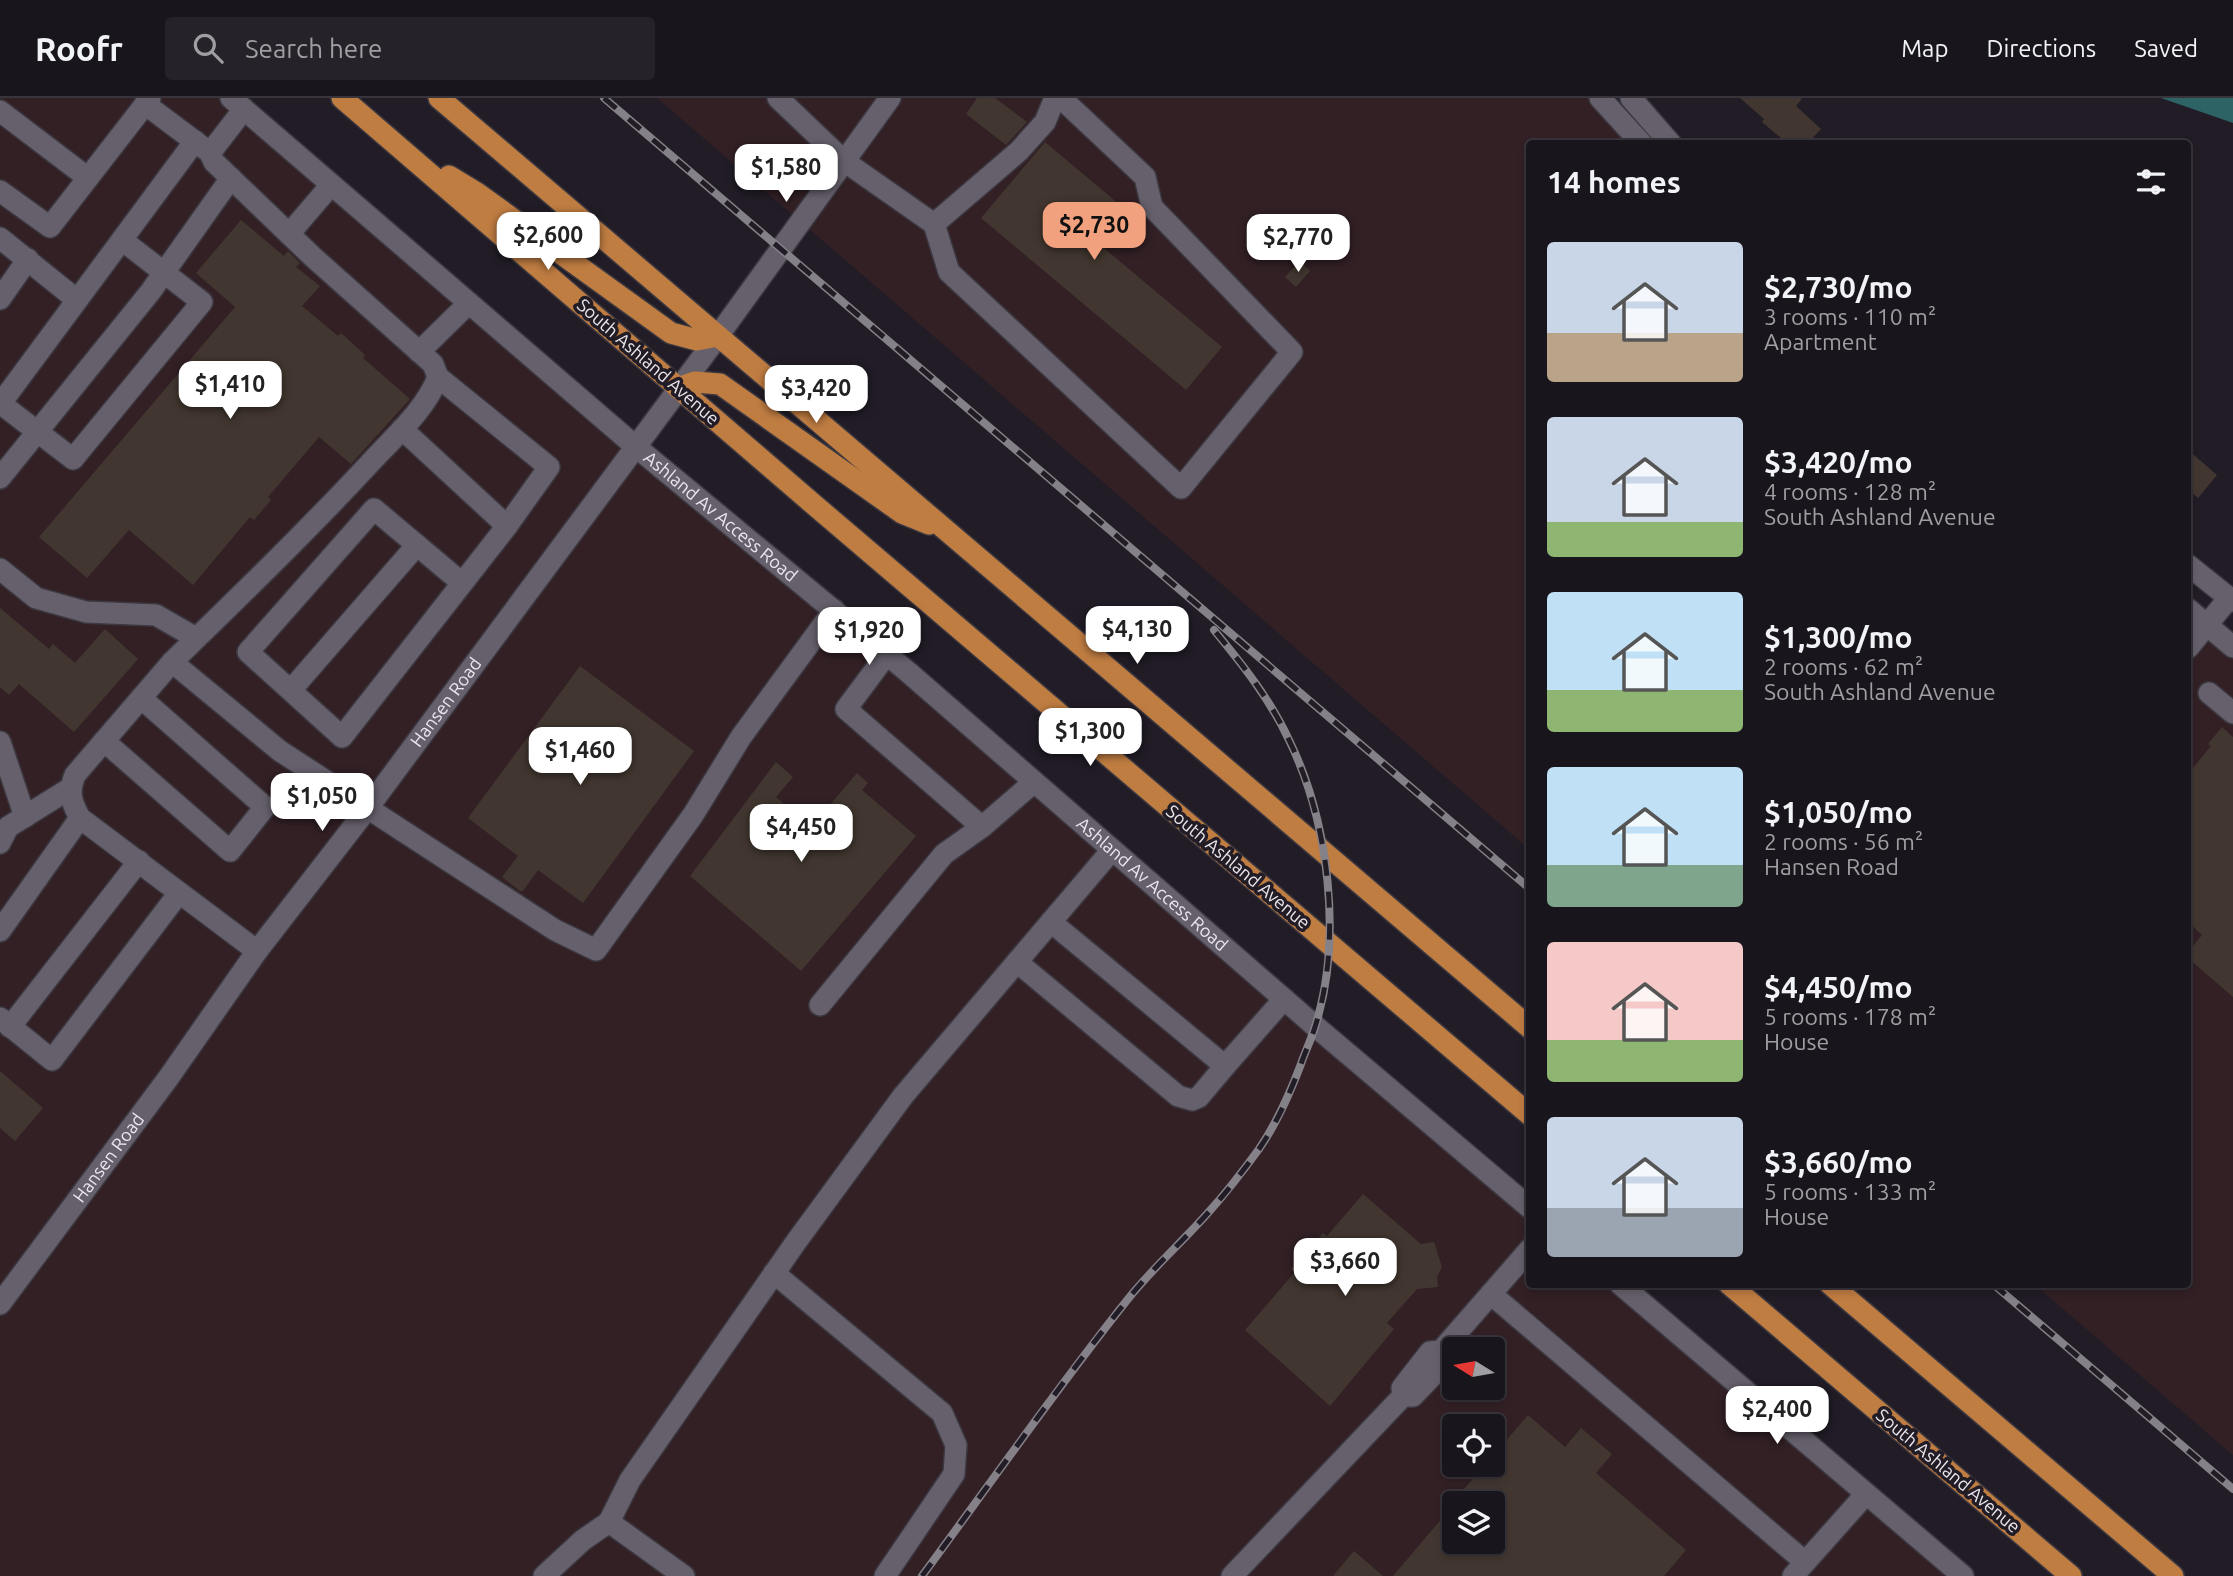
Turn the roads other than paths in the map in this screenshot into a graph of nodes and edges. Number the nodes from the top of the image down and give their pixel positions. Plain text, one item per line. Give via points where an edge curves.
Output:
1 (342, 98) edge
2 (439, 98) edge
3 (778, 98) edge
4 (890, 98) edge
5 (1055, 98) edge
6 (1061, 98) edge
7 (1600, 98) edge
8 (1631, 98) edge
9 (148, 101) edge
10 (237, 104) edge
11 (0, 111) edge
12 (1638, 140) edge
13 (1668, 140) edge
14 (393, 141) junction
15 (202, 147) junction
16 (844, 161) junction
17 (89, 178) junction
18 (230, 178) junction
19 (331, 185) junction
20 (0, 191) edge
21 (934, 224) junction
22 (289, 234) junction
23 (0, 238) edge
24 (122, 240) junction
25 (28, 259) junction
26 (164, 272) junction
27 (0, 299) edge
28 (77, 300) junction
29 (469, 303) junction
30 (718, 336) junction
31 (419, 352) junction
32 (438, 377) junction
33 (678, 388) junction
34 (1, 403) edge
35 (402, 429) junction
36 (38, 431) junction
37 (635, 446) junction
38 (0, 478) edge
39 (507, 526) junction
40 (947, 531) junction
41 (417, 545) junction
42 (2191, 567) edge
43 (0, 569) edge
44 (462, 583) junction
45 (2231, 600) edge
46 (834, 610) junction
47 (2191, 612) edge
48 (2206, 626) junction
49 (196, 638) junction
50 (2191, 644) edge
51 (2233, 647) edge
52 (887, 654) junction
53 (172, 662) junction
54 (290, 690) junction
55 (2209, 693) dead end
56 (141, 698) junction
57 (2233, 713) edge
58 (0, 741) edge
59 (104, 741) junction
60 (1034, 782) junction
61 (69, 789) junction
62 (367, 809) junction
63 (80, 818) junction
64 (8, 827) edge
65 (982, 827) junction
66 (1112, 850) junction
67 (139, 862) junction
68 (179, 892) junction
69 (1051, 922) junction
70 (0, 931) edge
71 (257, 951) junction
72 (1017, 962) junction
73 (1284, 999) junction
74 (820, 1005) dead end
75 (5, 1022) edge
76 (1526, 1025) edge
77 (1225, 1066) junction
78 (1526, 1112) edge
79 (1526, 1205) edge
80 (1526, 1254) edge
81 (774, 1273) junction
82 (1624, 1288) edge
83 (1733, 1288) edge
84 (1835, 1288) edge
85 (1491, 1294) junction
86 (0, 1304) edge
87 (1866, 1494) junction
88 (608, 1522) junction
89 (1799, 1569) edge
90 (544, 1576) edge
91 (684, 1576) edge
92 (886, 1576) edge
93 (1232, 1576) edge
94 (1963, 1576) edge
95 (2071, 1576) edge
96 (2172, 1576) edge

1 - 14 main road, South Ashland Avenue
2 - 30 main road
3 - 16 street
4 - 16 street, Hansen Road
5 - 21 street via 1045,122 1019,151
6 - 21 street via 1145,177 1152,207 1292,352 1181,488 949,272
7 - 12 street
8 - 13 street
9 - 15 street
9 - 17 street
10 - 15 street
10 - 19 street, Ashland Av Access Road
11 - 17 street
14 - 30 main road via 477,193 671,333 697,340
14 - 33 main road, South Ashland Avenue
15 - 18 street
15 - 24 street
16 - 21 street
16 - 30 street, Hansen Road
17 - 20 street via 50,228
18 - 22 street
18 - 26 street
19 - 22 street
19 - 29 street, Ashland Av Access Road
22 - 31 street
23 - 25 street
24 - 26 street
24 - 28 street
25 - 27 street
25 - 28 street
26 - 36 street
26 - 36 street via 202,302 73,459
28 - 34 street
29 - 31 street
29 - 37 street, Ashland Av Access Road
30 - 33 street, Hansen Road
30 - 40 main road
31 - 32 street via 433,364
32 - 35 street
32 - 39 street via 550,467
33 - 37 street, Hansen Road
33 - 40 main road via 695,382 720,384 902,513
33 - 78 main road, South Ashland Avenue
34 - 36 street
35 - 39 street
35 - 49 street
36 - 38 street
37 - 46 street, Ashland Av Access Road
37 - 62 street, Hansen Road
39 - 44 street
40 - 76 main road
41 - 44 street
41 - 54 street
41 - 54 street via 373,509 257,641 248,652
42 - 45 street
43 - 49 street via 36,598 86,612 156,615
44 - 54 street via 342,737
45 - 48 street
46 - 52 street, Ashland Av Access Road
46 - 62 street via 596,950 555,930
47 - 48 street
48 - 50 street
48 - 51 street
49 - 53 street
52 - 60 street, Ashland Av Access Road
52 - 65 street via 846,709
53 - 56 street
53 - 62 street via 280,751
55 - 57 street
56 - 59 street
56 - 59 street via 265,807 230,851
58 - 64 street
59 - 61 street
60 - 65 street
60 - 66 street, Ashland Av Access Road
61 - 63 street
61 - 64 street
62 - 71 street, Hansen Road
63 - 67 street
63 - 70 street
65 - 74 street via 944,854
66 - 69 street
66 - 73 street, Ashland Av Access Road
67 - 68 street
67 - 75 street
68 - 71 street
68 - 75 street via 52,1060
69 - 72 street
69 - 77 street
71 - 86 street, Hansen Road
72 - 77 street via 1178,1096 1199,1097
72 - 81 street via 903,1096
73 - 77 street
73 - 79 street, Ashland Av Access Road
80 - 85 street
81 - 88 street via 631,1480
81 - 92 street via 942,1413 956,1445 954,1474
82 - 87 street
83 - 95 main road, South Ashland Avenue
84 - 96 main road
85 - 89 street
85 - 93 street via 1441,1351 1430,1352 1402,1388 1403,1396
87 - 89 street
87 - 94 street
88 - 90 street
88 - 91 street

